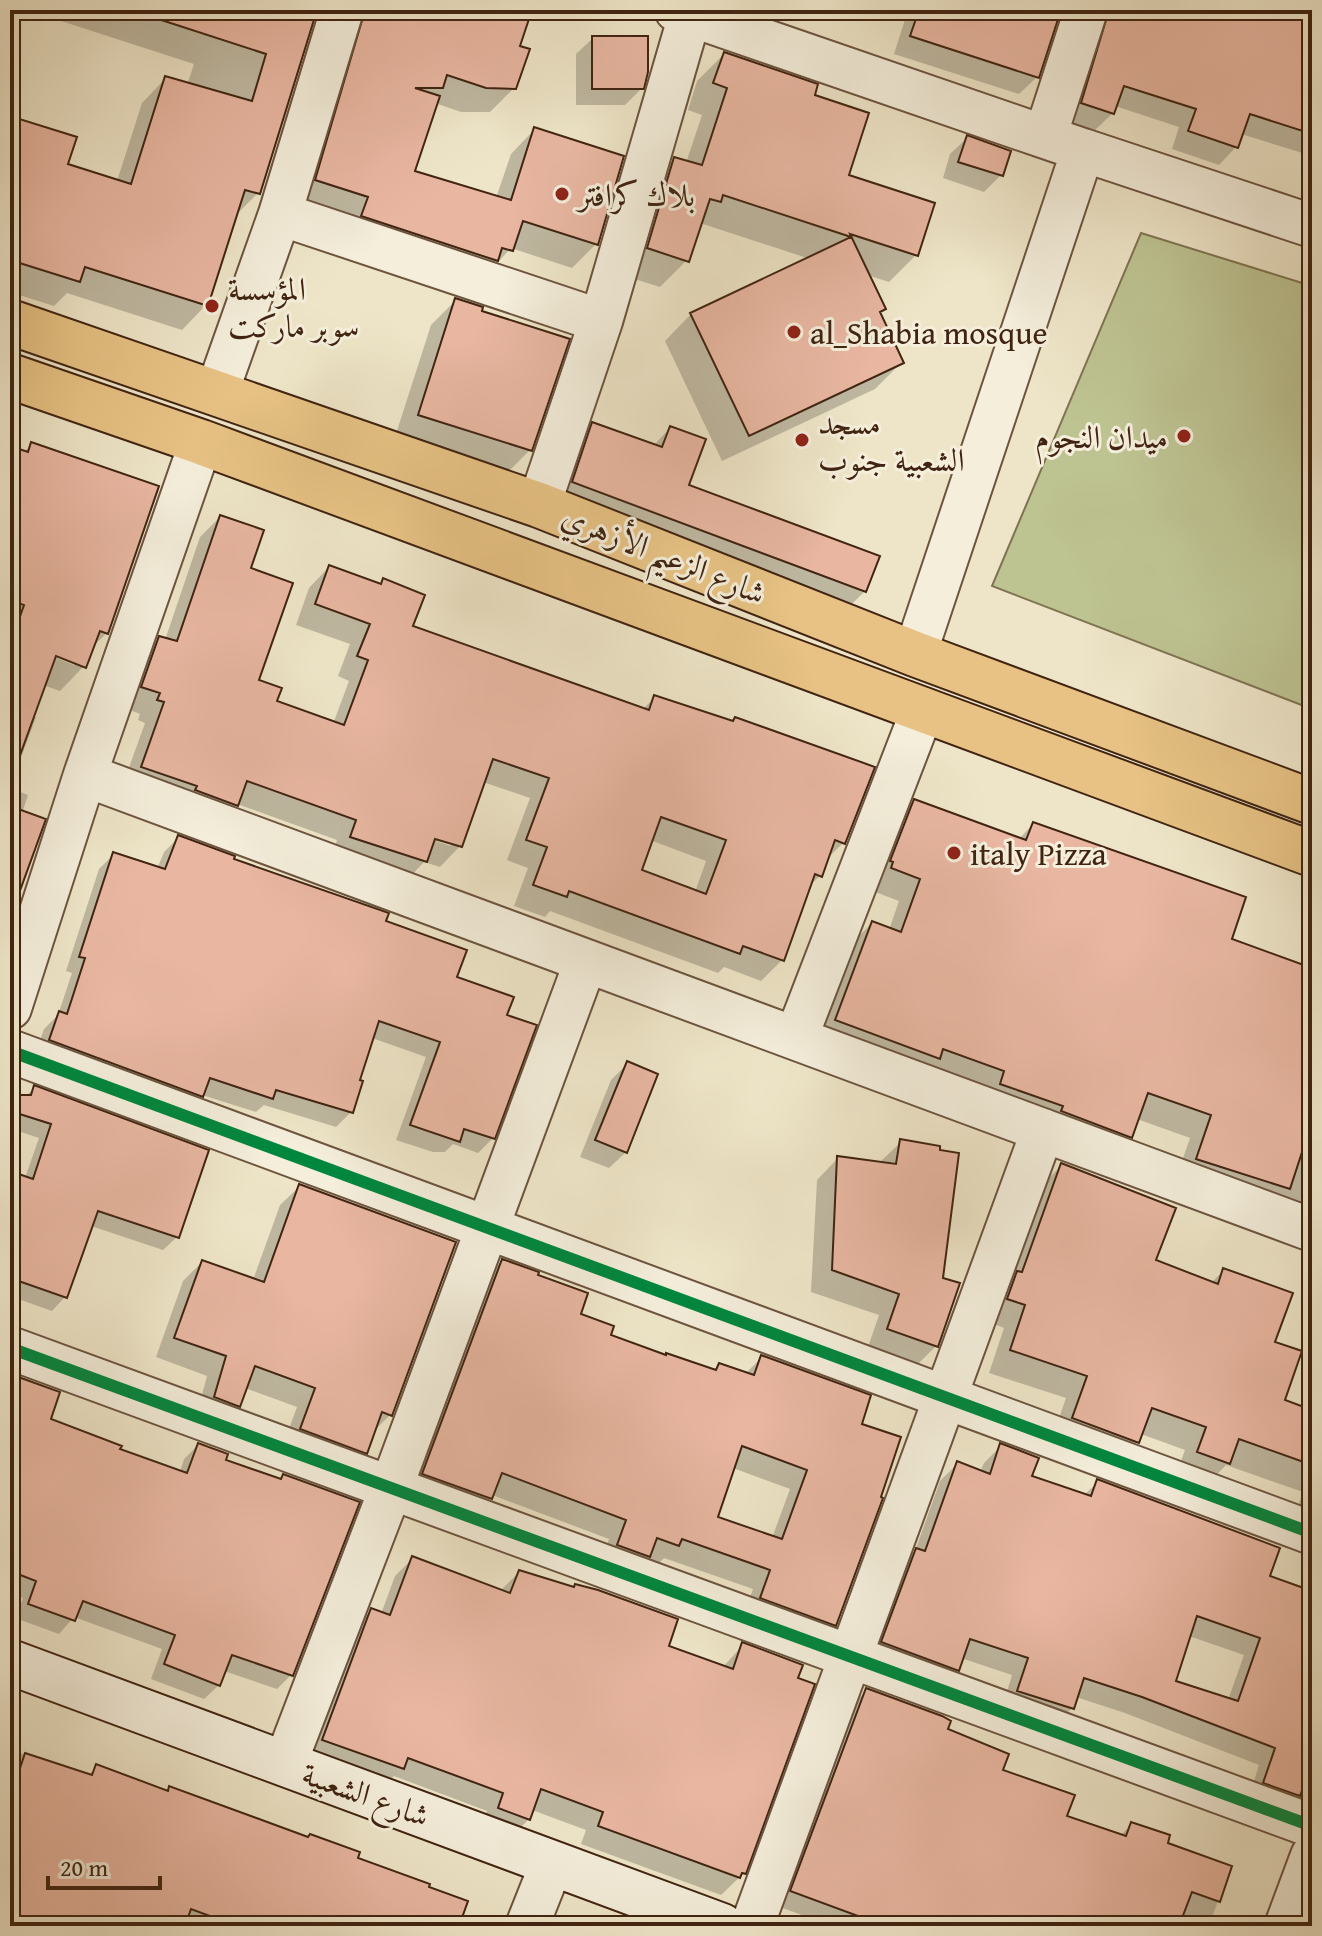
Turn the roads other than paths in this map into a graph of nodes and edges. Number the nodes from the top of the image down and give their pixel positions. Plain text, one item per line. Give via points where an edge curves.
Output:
1 (342, 10) edge
2 (1086, 10) edge
3 (683, 12) edge
4 (1064, 144) junction
5 (280, 214) junction
6 (1312, 226) edge
7 (601, 321) junction
8 (10, 322) edge
9 (10, 376) edge
10 (217, 392) junction
11 (201, 442) junction
12 (539, 505) junction
13 (915, 654) junction
14 (923, 709) junction
15 (85, 775) junction
16 (1312, 802) edge
17 (1312, 854) edge
18 (586, 961) junction
19 (10, 1008) edge
20 (796, 1038) junction
21 (10, 1051) edge
22 (1043, 1130) junction
23 (489, 1228) junction
24 (1312, 1230) edge
25 (10, 1348) edge
26 (945, 1397) junction
27 (391, 1488) junction
28 (1312, 1533) edge
29 (851, 1657) junction
30 (10, 1662) edge
31 (285, 1764) junction
32 (1312, 1826) edge
33 (1312, 1856) edge
34 (552, 1863) junction
35 (527, 1926) edge
36 (722, 1926) edge
37 (752, 1926) edge
38 (1286, 1926) edge

1 - 5 street
2 - 4 street
3 - 4 street
3 - 7 street
4 - 6 street
4 - 13 street
5 - 7 street
5 - 10 street
7 - 12 street
8 - 10 main road, شارع الزعيم الأزهري
9 - 11 main road, شارع الزعيم الأزهري
10 - 12 main road, شارع الزعيم الأزهري
11 - 14 main road, شارع الزعيم الأزهري
11 - 15 street
12 - 13 main road, شارع الزعيم الأزهري
13 - 16 main road, شارع الزعيم الأزهري
14 - 17 main road, شارع الزعيم الأزهري
14 - 20 street
15 - 18 street
15 - 19 street
18 - 20 street
18 - 23 street
20 - 22 street
21 - 23 street
22 - 24 street
22 - 26 street
23 - 26 street
23 - 27 street
25 - 27 street
26 - 28 street
26 - 29 street
27 - 29 street
27 - 31 street
29 - 32 street
29 - 37 street
30 - 31 street, شارع الشعبية
31 - 34 street, شارع الشعبية
33 - 38 street
34 - 35 street
34 - 36 street, شارع الشعبية

